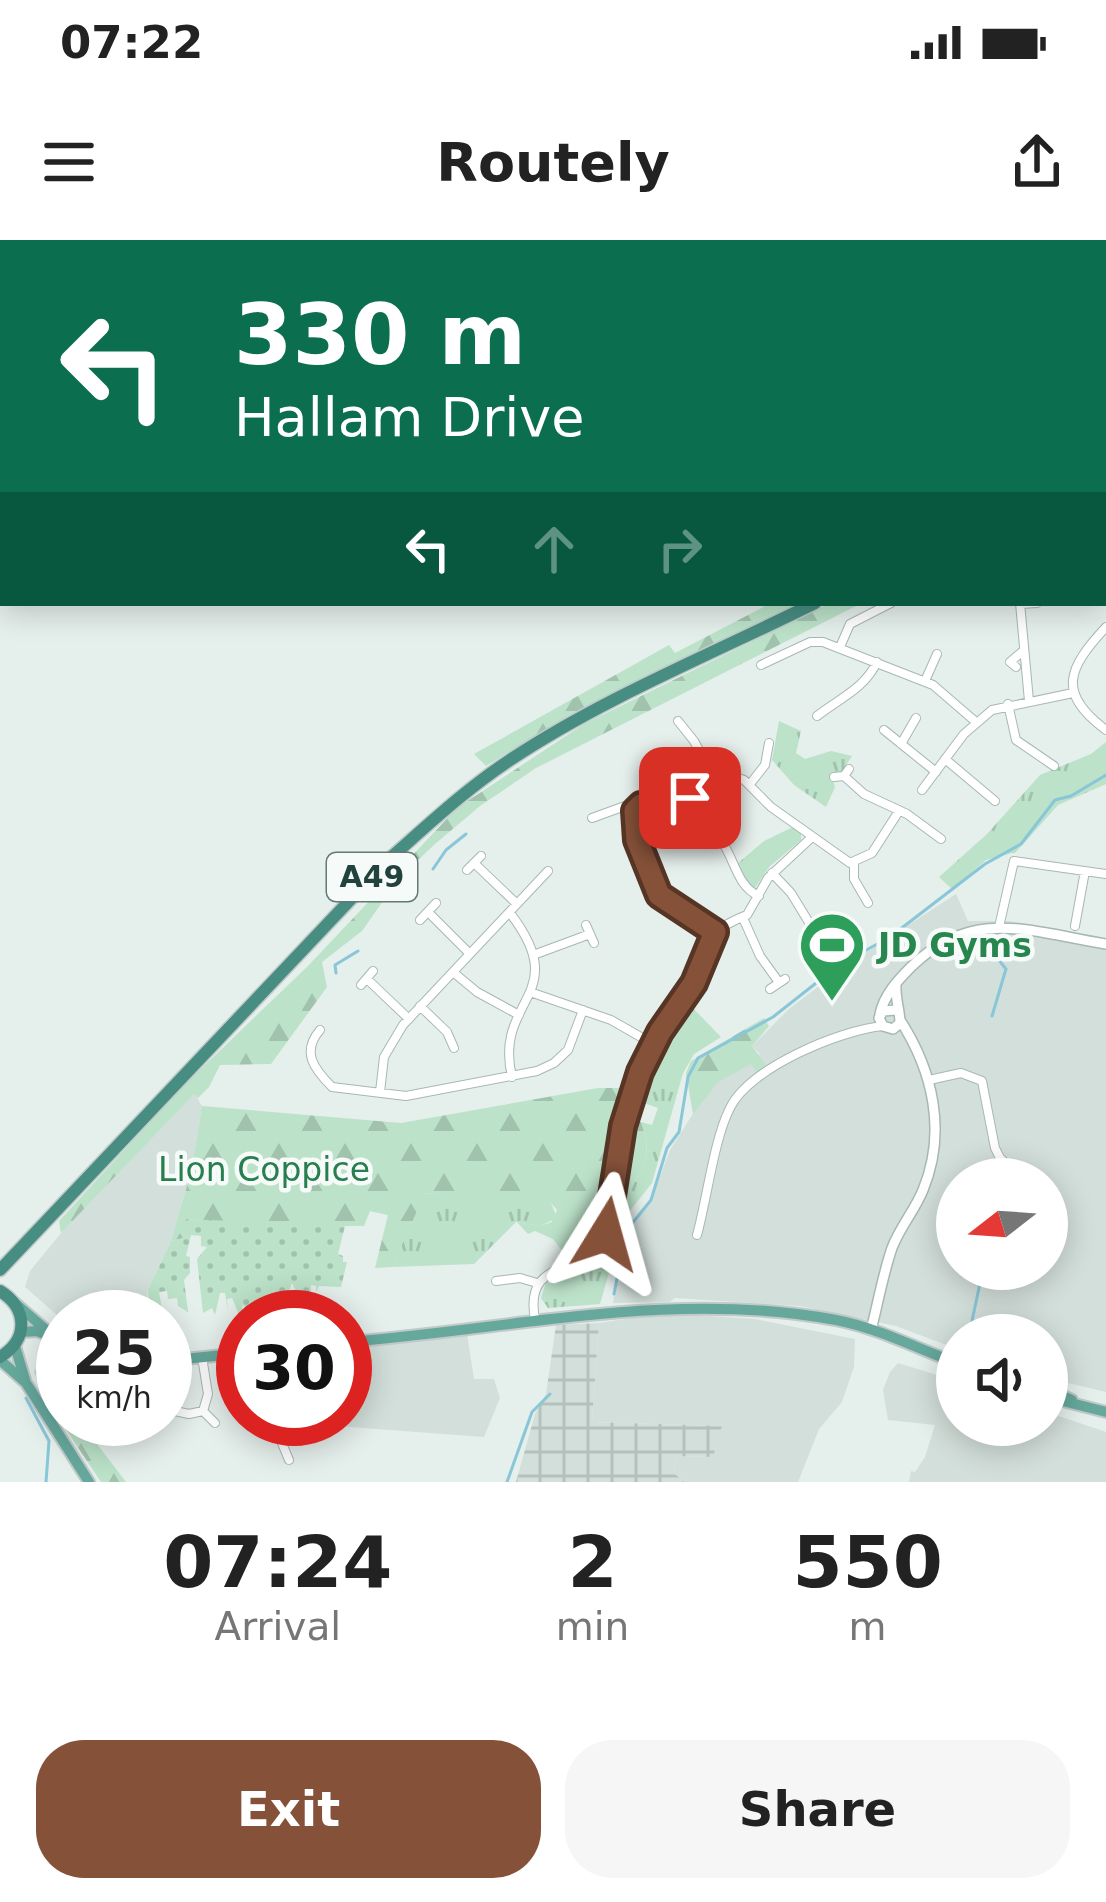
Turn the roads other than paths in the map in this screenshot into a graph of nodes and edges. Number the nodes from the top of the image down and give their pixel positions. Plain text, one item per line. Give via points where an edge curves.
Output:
1 (808, 606) edge
2 (885, 606) edge
3 (1020, 606) edge
4 (1106, 628) edge
5 (840, 647) junction
6 (1023, 651) junction
7 (937, 661) dead end
8 (877, 662) junction
9 (1010, 662) dead end
10 (768, 666) dead end
11 (925, 680) junction
12 (1073, 693) junction
13 (1028, 700) junction
14 (1008, 704) junction
15 (817, 716) dead end
16 (916, 718) dead end
17 (678, 721) dead end
18 (976, 722) junction
19 (884, 730) dead end
20 (1106, 730) edge
21 (766, 740) dead end
22 (901, 744) junction
23 (945, 759) junction
24 (1048, 767) dead end
25 (709, 768) junction
26 (936, 772) junction
27 (842, 774) dead end
28 (750, 784) junction
29 (922, 790) dead end
30 (995, 801) dead end
31 (636, 808) junction
32 (899, 811) junction
33 (599, 819) dead end
34 (812, 836) junction
35 (940, 839) dead end
36 (717, 853) dead end
37 (474, 863) dead end
38 (854, 864) junction
39 (1084, 871) junction
40 (548, 872) dead end
41 (772, 873) junction
42 (1106, 874) edge
43 (759, 896) junction
44 (436, 903) dead end
45 (868, 903) dead end
46 (517, 904) junction
47 (510, 913) junction
48 (743, 918) junction
49 (999, 927) junction
50 (1075, 927) dead end
51 (715, 932) junction
52 (590, 934) dead end
53 (817, 934) dead end
54 (1106, 944) edge
55 (470, 954) junction
56 (536, 954) junction
57 (453, 972) junction
58 (367, 978) dead end
59 (770, 989) dead end
60 (530, 992) junction
61 (420, 1006) junction
62 (583, 1010) junction
63 (519, 1015) junction
64 (409, 1019) junction
65 (889, 1020) junction
66 (320, 1030) dead end
67 (653, 1044) junction
68 (454, 1048) dead end
69 (512, 1077) junction
70 (929, 1080) junction
71 (380, 1091) junction
72 (1000, 1158) edge
73 (698, 1235) dead end
74 (12, 1259) junction
75 (0, 1270) edge
76 (494, 1281) dead end
77 (537, 1283) junction
78 (8, 1296) edge
79 (535, 1319) junction
80 (36, 1320) edge
81 (871, 1330) junction
82 (22, 1332) junction
83 (36, 1334) edge
84 (372, 1339) edge
85 (15, 1346) junction
86 (936, 1355) edge
87 (216, 1356) edge
88 (202, 1358) junction
89 (0, 1359) edge
90 (192, 1359) edge
91 (26, 1383) junction
92 (1068, 1400) edge
93 (203, 1411) junction
94 (1106, 1412) edge
95 (192, 1413) edge
96 (215, 1423) dead end
97 (283, 1446) edge
98 (289, 1460) dead end
99 (89, 1482) edge

1 - 74 highway, A49 via 572,723 451,805 388,860
2 - 5 street via 850,624
3 - 6 street
4 - 12 street via 1078,660
5 - 8 street
5 - 10 street via 810,642
6 - 9 street
6 - 13 street
7 - 11 street
8 - 11 street
8 - 15 street via 869,679
11 - 18 street
12 - 13 street
12 - 20 street
13 - 14 street
14 - 18 street
14 - 24 street via 1014,736
16 - 22 street
17 - 25 street
18 - 23 street
19 - 22 street
21 - 28 street via 765,765
22 - 26 street
23 - 26 street
23 - 30 street
25 - 28 street
25 - 31 street via 686,801
26 - 29 street
27 - 32 street
28 - 34 street
31 - 33 street
31 - 51 street via 637,840 659,895
32 - 35 street
32 - 38 street via 872,853
34 - 38 street
34 - 41 street
36 - 43 street via 723,843 744,887
37 - 46 street
38 - 45 street
39 - 42 street
39 - 49 street via 1014,861
39 - 50 street
40 - 46 street
41 - 43 street
41 - 53 street
43 - 48 street
44 - 55 street via 424,916
46 - 47 street
47 - 55 street
47 - 56 street
48 - 51 street
48 - 59 street via 782,980
49 - 54 street
49 - 65 street via 958,933 929,951 896,985
51 - 67 street via 694,983
52 - 56 street
55 - 57 street
56 - 60 street
57 - 61 street
57 - 63 street
58 - 64 street
60 - 62 street
60 - 63 street
61 - 64 street
61 - 68 street
62 - 67 street
62 - 69 street via 561,1057
63 - 69 street via 506,1046
64 - 71 street via 384,1057
65 - 70 street via 913,1043
65 - 73 street via 806,1048 735,1098
66 - 71 street via 310,1057 328,1083
67 - 77 street via 626,1114 606,1234 592,1253
69 - 71 street via 406,1096
70 - 72 street via 961,1073 982,1081
70 - 81 street via 931,1169 893,1245
74 - 75 highway, A49
74 - 78 highway
76 - 77 street
77 - 79 street
78 - 80 main road
78 - 82 highway
79 - 81 main road via 678,1306
79 - 84 main road
81 - 86 main road
82 - 83 main road
82 - 85 highway
85 - 89 highway
85 - 91 main road
87 - 88 main road
88 - 90 main road
88 - 93 street
89 - 91 main road
91 - 99 main road
92 - 94 main road
93 - 95 street
93 - 96 street
97 - 98 street

